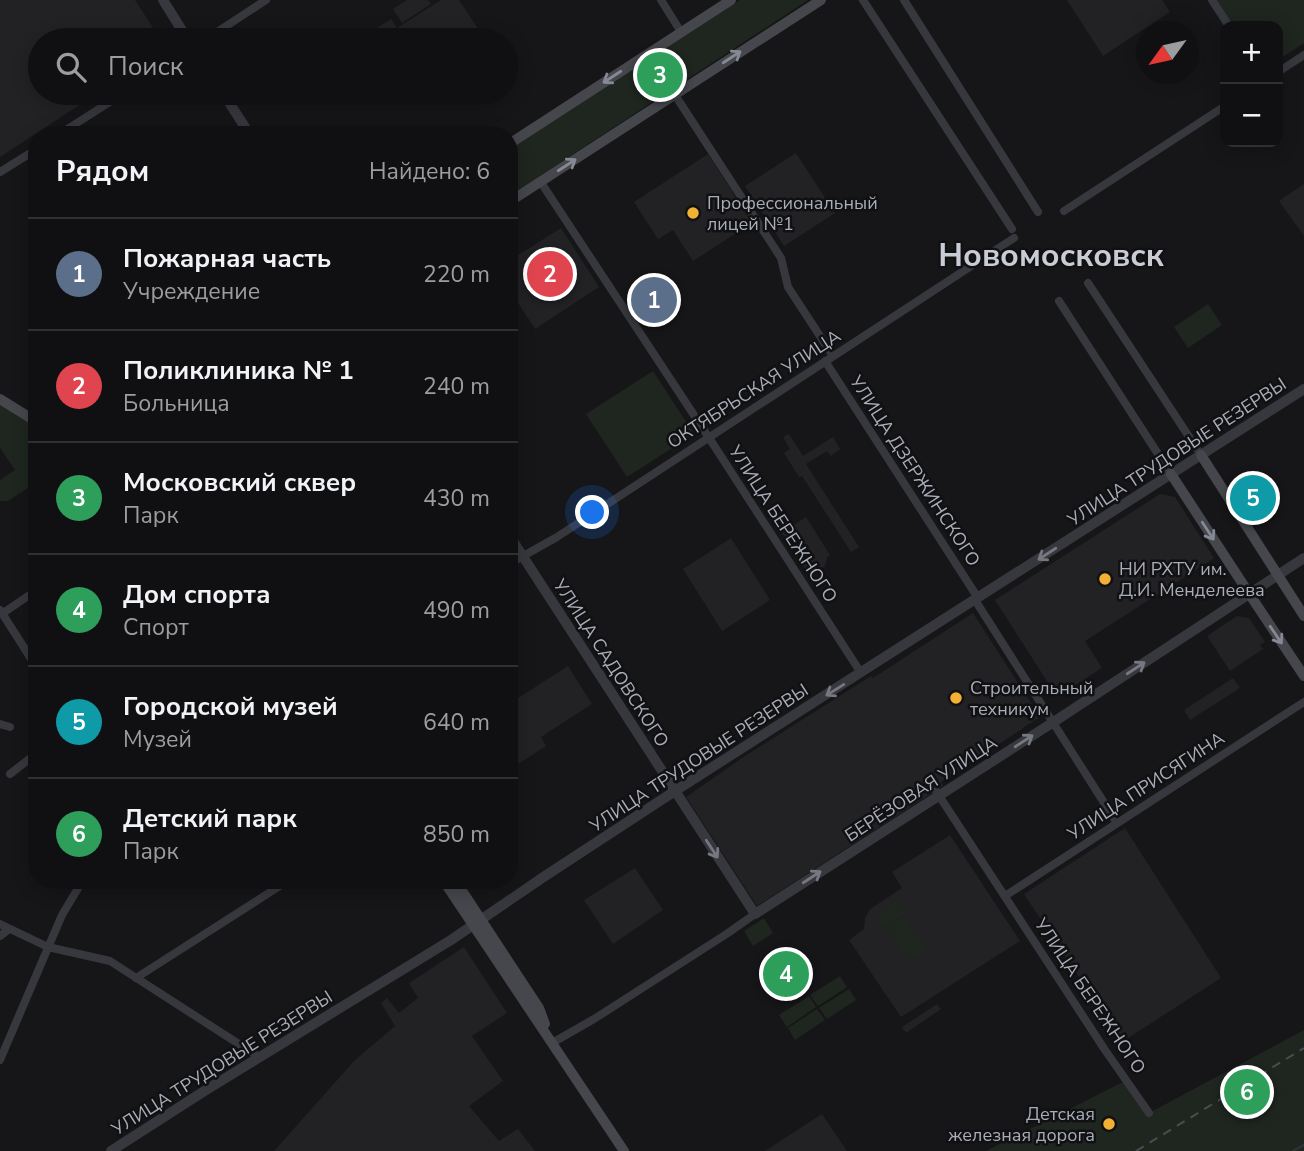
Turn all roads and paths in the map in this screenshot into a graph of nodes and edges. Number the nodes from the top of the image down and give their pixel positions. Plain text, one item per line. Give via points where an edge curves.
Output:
1 (163, 0) edge
2 (266, 0) edge
3 (661, 0) edge
4 (730, 0) edge
5 (821, 0) edge
6 (863, 0) edge
7 (904, 0) edge
8 (1212, 0) edge
9 (1226, 21) edge
10 (180, 28) edge
11 (223, 28) edge
12 (681, 32) junction
13 (1304, 55) edge
14 (1283, 69) edge
15 (675, 94) junction
16 (105, 105) edge
17 (231, 105) edge
18 (1220, 109) edge
19 (72, 126) edge
20 (244, 126) edge
21 (518, 138) edge
22 (28, 155) edge
23 (0, 173) edge
24 (540, 181) junction
25 (518, 196) edge
26 (1064, 211) dead end
27 (1038, 212) dead end
28 (1088, 283) dead end
29 (1059, 301) dead end
30 (829, 358) junction
31 (1304, 389) edge
32 (0, 399) edge
33 (28, 416) edge
34 (709, 437) junction
35 (1201, 455) junction
36 (1171, 474) junction
37 (518, 550) edge
38 (523, 557) junction
39 (1304, 558) edge
40 (518, 560) edge
41 (1278, 575) junction
42 (1249, 594) junction
43 (28, 595) edge
44 (976, 599) junction
45 (1, 611) edge
46 (1304, 616) edge
47 (28, 654) edge
48 (861, 673) junction
49 (1304, 676) edge
50 (1304, 702) edge
51 (1052, 723) junction
52 (0, 724) edge
53 (10, 727) dead end
54 (28, 760) edge
55 (10, 774) dead end
56 (675, 792) junction
57 (938, 793) junction
58 (1116, 823) junction
59 (78, 889) edge
60 (275, 889) edge
61 (450, 889) edge
62 (460, 889) edge
63 (1005, 896) junction
64 (755, 914) junction
65 (477, 923) junction
66 (0, 924) edge
67 (9, 929) junction
68 (0, 936) edge
69 (48, 947) junction
70 (136, 978) junction
71 (552, 1044) junction
72 (259, 1057) junction
73 (0, 1060) edge
74 (1149, 1113) dead end
75 (111, 1151) edge
76 (624, 1151) edge

1 - 10 street
2 - 11 street
3 - 12 street
4 - 12 main road
15 -> 5 main road
6 - 30 street, ОКТЯБРЬСКАЯ УЛИЦА via 1013,233
7 - 27 street
8 - 9 street
12 -> 21 main road
13 - 14 street
24 -> 15 main road
15 - 30 street, УЛИЦА ДЗЕРЖИНСКОГО via 781,258 788,287
16 - 19 street
17 - 20 street
18 - 26 street
22 - 23 street
24 - 25 main road
24 - 34 street, УЛИЦА БЕРЕЖНОГО
28 - 35 street
29 - 36 street
30 - 34 street, ОКТЯБРЬСКАЯ УЛИЦА
30 - 44 street, УЛИЦА ДЗЕРЖИНСКОГО
31 - 35 street, УЛИЦА ТРУДОВЫЕ РЕЗЕРВЫ
32 - 33 main road
34 - 38 street, ОКТЯБРЬСКАЯ УЛИЦА
34 - 48 street, УЛИЦА БЕРЕЖНОГО
35 - 36 street, УЛИЦА ТРУДОВЫЕ РЕЗЕРВЫ
35 - 41 main road
36 -> 42 main road
36 -> 44 street, УЛИЦА ТРУДОВЫЕ РЕЗЕРВЫ
37 - 38 street, УЛИЦА САДОВСКОГО
38 - 40 street, ОКТЯБРЬСКАЯ УЛИЦА
38 - 56 street, УЛИЦА САДОВСКОГО
39 - 41 street, БЕРЁЗОВАЯ УЛИЦА
41 - 42 street, БЕРЁЗОВАЯ УЛИЦА
41 - 46 main road
42 -> 49 main road
51 -> 42 street, БЕРЁЗОВАЯ УЛИЦА
43 - 45 street
44 - 48 street, УЛИЦА ТРУДОВЫЕ РЕЗЕРВЫ
44 - 51 street, УЛИЦА ДЗЕРЖИНСКОГО
45 - 47 street
48 -> 56 street, УЛИЦА ТРУДОВЫЕ РЕЗЕРВЫ
50 - 58 street, УЛИЦА ПРИСЯГИНА
57 -> 51 street, БЕРЁЗОВАЯ УЛИЦА
51 - 58 street, УЛИЦА ДЗЕРЖИНСКОГО
52 - 53 street
54 - 55 street
56 -> 64 street, УЛИЦА САДОВСКОГО
56 - 65 street, УЛИЦА ТРУДОВЫЕ РЕЗЕРВЫ
57 - 63 street, УЛИЦА БЕРЕЖНОГО
64 -> 57 street, БЕРЁЗОВАЯ УЛИЦА
58 - 63 street, УЛИЦА ПРИСЯГИНА
59 - 69 street
60 - 70 street
61 - 65 main road
62 - 65 main road
63 - 74 street, УЛИЦА БЕРЕЖНОГО
64 - 71 street, БЕРЁЗОВАЯ УЛИЦА
65 - 71 main road via 539,1008
65 - 72 street, УЛИЦА ТРУДОВЫЕ РЕЗЕРВЫ
66 - 67 street
67 - 68 street
67 - 69 street
69 - 70 street via 110,961
69 - 73 street
70 - 72 street
71 - 76 main road
72 - 75 street, УЛИЦА ТРУДОВЫЕ РЕЗЕРВЫ

